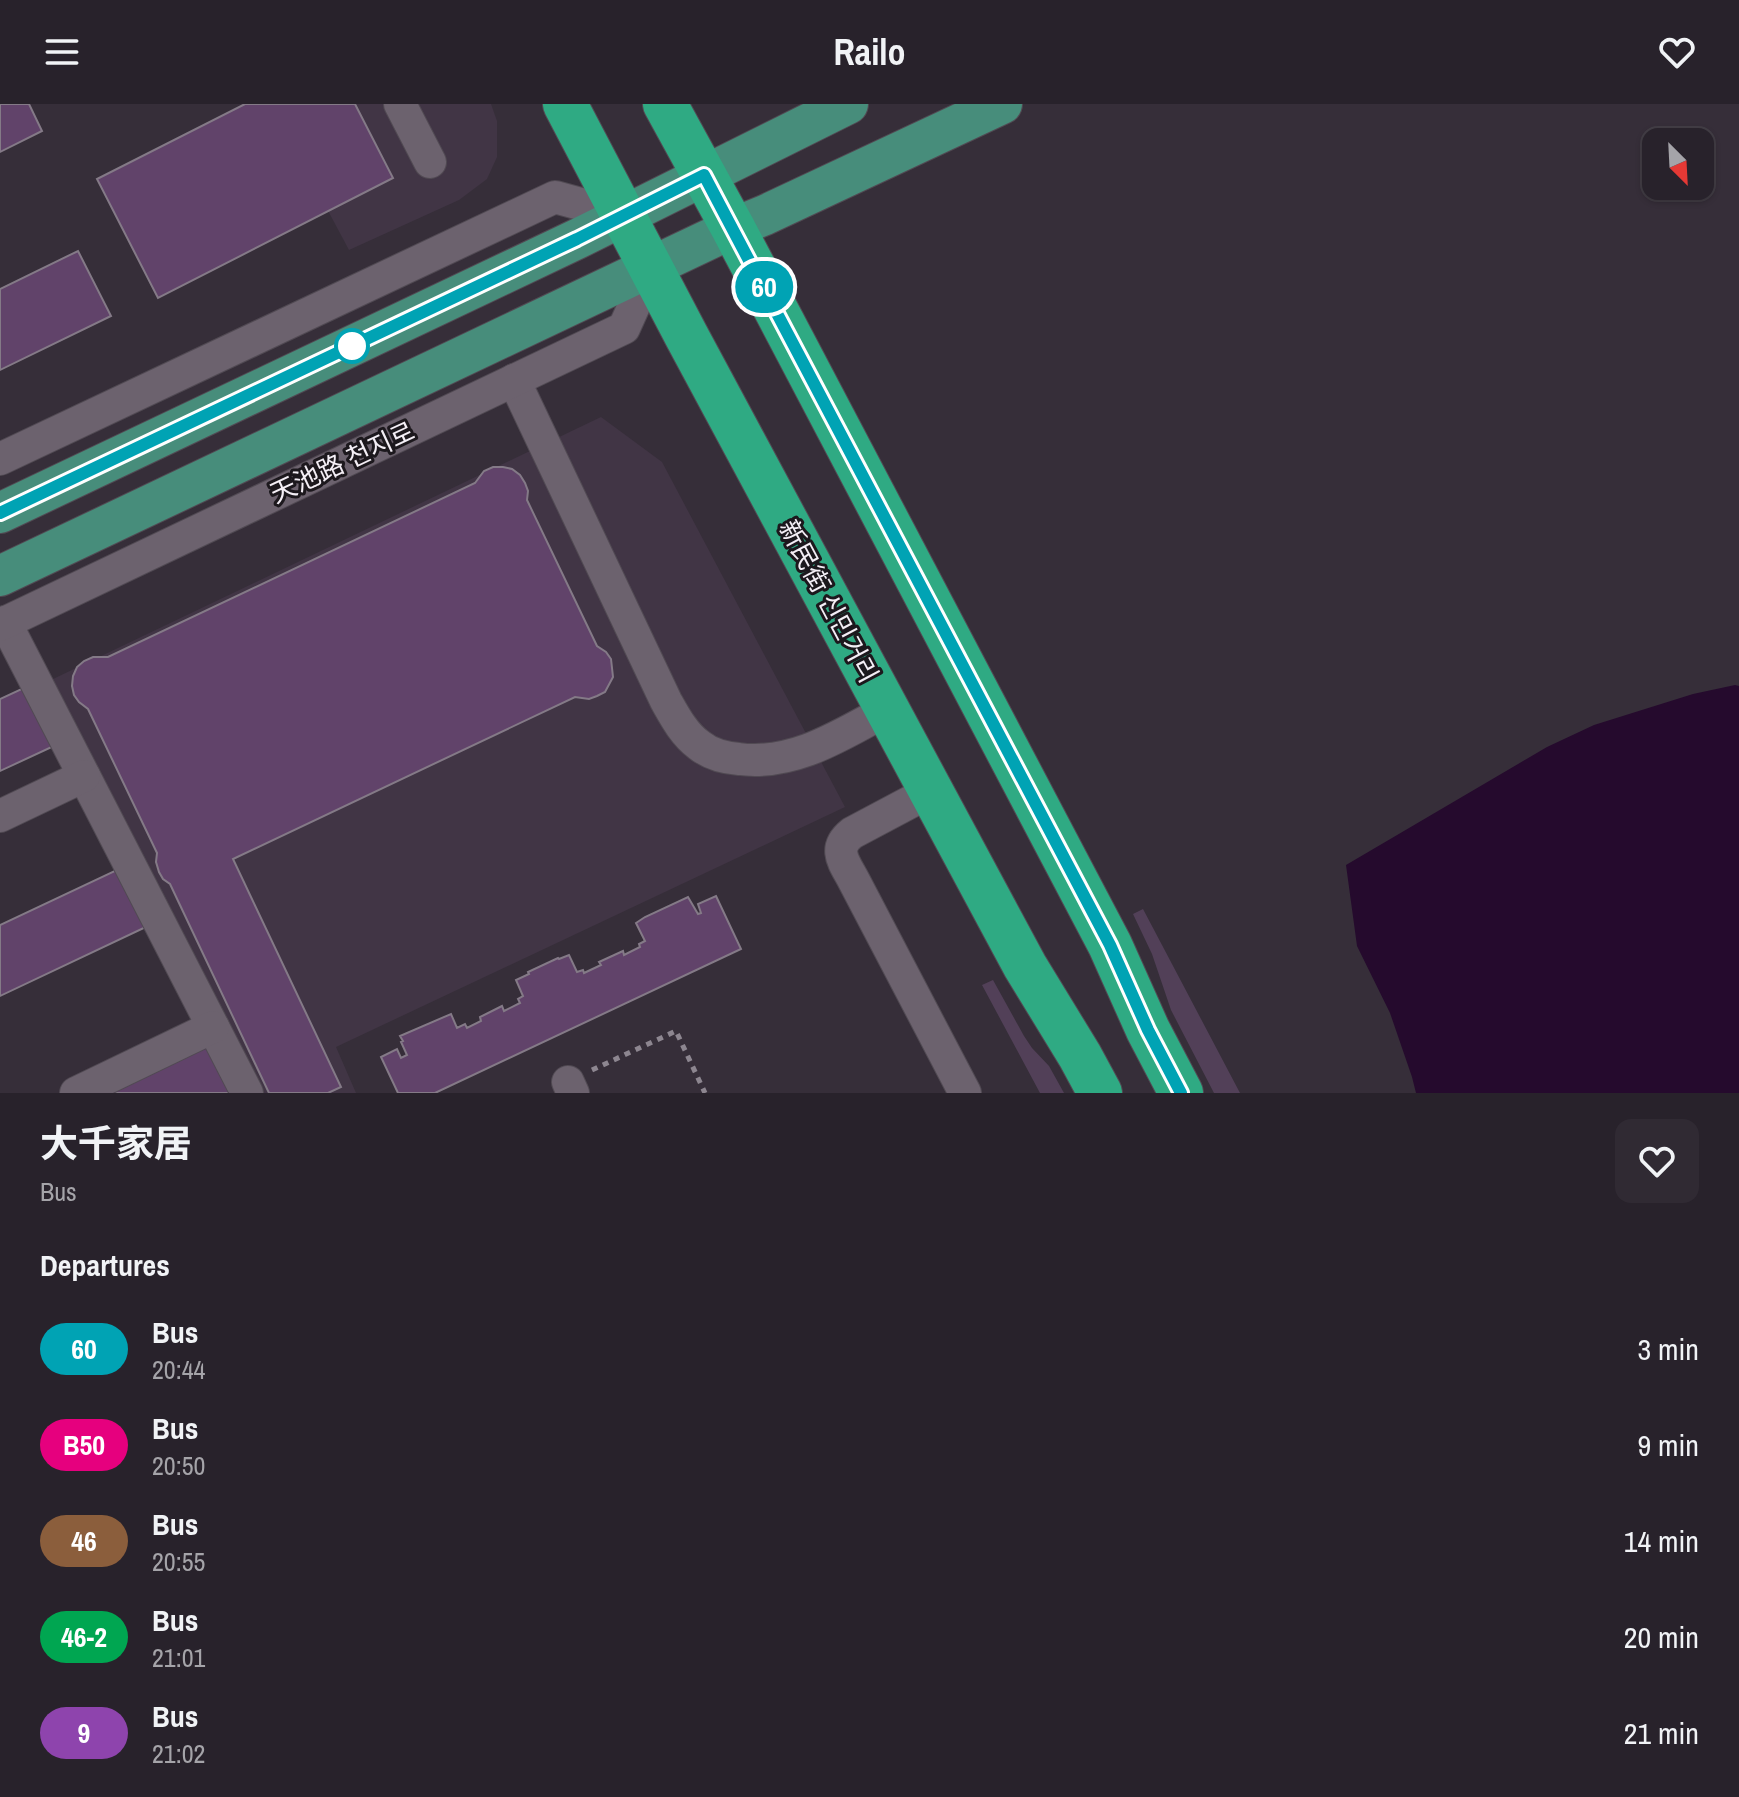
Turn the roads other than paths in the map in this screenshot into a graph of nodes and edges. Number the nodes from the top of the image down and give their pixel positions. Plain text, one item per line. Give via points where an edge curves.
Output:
1 (400, 104) edge
2 (565, 104) edge
3 (665, 104) edge
4 (848, 104) edge
5 (1002, 104) edge
6 (430, 162) dead end
7 (704, 175) junction
8 (624, 216) junction
9 (733, 228) junction
10 (651, 268) junction
11 (514, 380) junction
12 (0, 459) edge
13 (0, 513) edge
14 (0, 576) edge
15 (2, 624) edge
16 (887, 710) junction
17 (84, 776) junction
18 (931, 791) junction
19 (0, 816) edge
20 (213, 1027) junction
21 (76, 1093) edge
22 (247, 1093) edge
23 (965, 1093) edge
24 (1100, 1093) edge
25 (1181, 1093) edge

1 - 6 street
2 - 8 highway, 新民街 신민거리
3 - 7 highway
4 - 7 main road
5 - 9 main road, 天池路 천지로
7 - 8 main road
7 - 9 highway
8 - 10 highway, 新民街 신민거리
8 - 12 street via 555,197
8 - 13 main road
9 - 10 main road, 天池路 천지로
9 - 25 highway via 1110,945
10 - 11 street, 天池路 천지로 via 624,328
10 - 14 main road, 天池路 천지로
10 - 16 highway, 新民街 신민거리
11 - 15 street, 天池路 천지로
11 - 16 street via 666,701 697,744 735,759 775,759 808,751
15 - 17 street
16 - 18 highway, 新民街 신민거리
17 - 19 street
17 - 20 street
18 - 23 street via 852,833 840,849
18 - 24 highway, 新民街 신민거리
20 - 21 street
20 - 22 street

